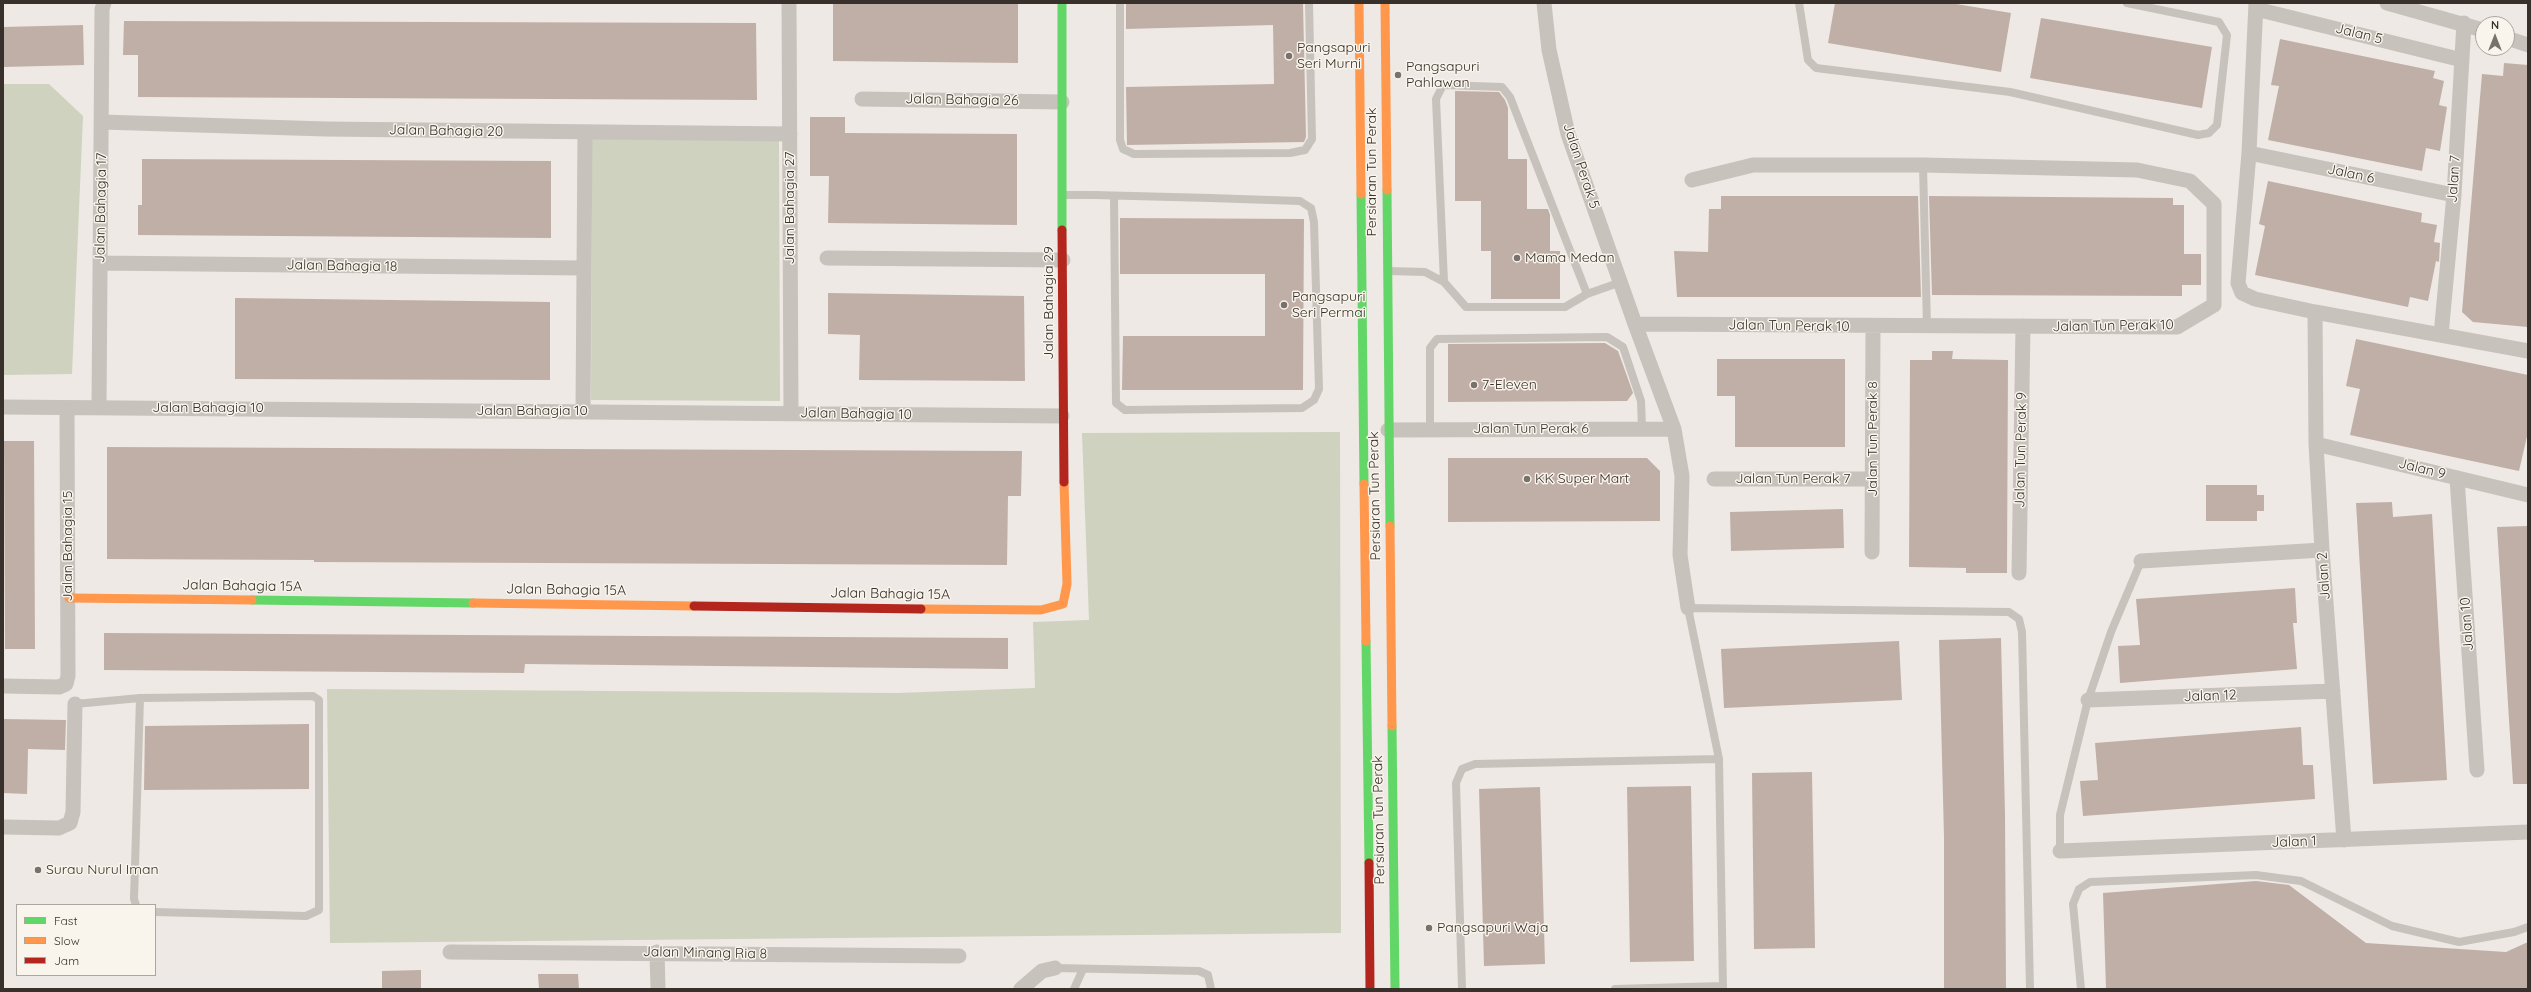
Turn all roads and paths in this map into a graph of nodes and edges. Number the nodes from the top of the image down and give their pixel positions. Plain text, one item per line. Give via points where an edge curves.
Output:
1 (789, 3) edge
2 (1062, 3) edge
3 (1120, 3) edge
4 (1309, 3) edge
5 (1359, 3) edge
6 (1385, 3) edge
7 (1544, 3) edge
8 (1799, 3) edge
9 (2127, 3) edge
10 (2387, 3) edge
11 (103, 6) edge
12 (2256, 6) edge
13 (2464, 24) junction
14 (2475, 27) edge
15 (2515, 41) edge
16 (2528, 45) edge
17 (2462, 60) junction
18 (862, 99) dead end
19 (1062, 102) junction
20 (102, 122) junction
21 (585, 132) junction
22 (790, 134) junction
23 (2249, 153) junction
24 (1923, 165) junction
25 (1692, 180) dead end
26 (1062, 195) junction
27 (2454, 195) junction
28 (1114, 196) junction
29 (827, 258) dead end
30 (1063, 260) junction
31 (100, 264) junction
32 (583, 268) junction
33 (1387, 271) junction
34 (1444, 282) junction
35 (1621, 282) junction
36 (1586, 294) junction
37 (2315, 312) junction
38 (1635, 324) junction
39 (2023, 326) junction
40 (1873, 327) junction
41 (1927, 327) junction
42 (2440, 335) junction
43 (2528, 351) edge
44 (3, 407) edge
45 (99, 407) junction
46 (67, 408) junction
47 (583, 412) junction
48 (791, 413) junction
49 (1062, 416) junction
50 (1674, 428) junction
51 (1642, 429) junction
52 (1388, 430) junction
53 (1430, 430) junction
54 (2316, 444) junction
55 (2457, 478) junction
56 (1714, 479) dead end
57 (1872, 479) junction
58 (2528, 495) edge
59 (2322, 550) junction
60 (1872, 552) dead end
61 (2141, 561) joint
62 (2019, 573) dead end
63 (68, 598) junction
64 (1063, 604) joint
65 (1688, 608) junction
66 (3, 686) edge
67 (2333, 691) junction
68 (140, 698) junction
69 (2088, 700) junction
70 (75, 704) joint
71 (1719, 759) junction
72 (2477, 770) dead end
73 (3, 827) edge
74 (2528, 832) edge
75 (2344, 840) junction
76 (2060, 851) joint
77 (136, 904) edge
78 (156, 912) edge
79 (2528, 927) edge
80 (450, 952) dead end
81 (657, 952) junction
82 (959, 956) dead end
83 (1055, 968) joint
84 (1083, 969) junction
85 (1723, 988) edge
86 (658, 989) edge
87 (1021, 989) edge
88 (1074, 989) edge
89 (1212, 989) edge
90 (1370, 989) edge
91 (1395, 989) edge
92 (1462, 989) edge
93 (1615, 989) edge
94 (2030, 989) edge
95 (2081, 989) edge

1 - 22 street, Jalan Bahagia 27
2 - 19 street, Jalan Bahagia 29
3 - 4 lane via 1120,140 1123,149 1134,154 1290,153 1305,150 1312,139
5 - 90 street, Persiaran Tun Perak
6 - 33 street, Persiaran Tun Perak
7 - 35 street, Jalan Perak 5 via 1548,50 1568,134
8 - 9 lane via 1808,60 1816,68 2010,92 2198,135 2209,133 2217,125 2227,35 2219,22
10 - 13 street
11 - 20 street, Jalan Bahagia 17
12 - 17 street, Jalan 5
12 - 23 street
13 - 14 street
13 - 17 street, Jalan 7
15 - 16 street
17 - 27 street, Jalan 7
18 - 19 street, Jalan Bahagia 26
19 - 26 street, Jalan Bahagia 29
20 - 21 street, Jalan Bahagia 20 via 326,129
20 - 31 street, Jalan Bahagia 17
21 - 22 street, Jalan Bahagia 20
21 - 32 street
22 - 48 street, Jalan Bahagia 27
23 - 27 street, Jalan 6
23 - 37 street via 2238,283 2242,293 2255,299
24 - 25 street, Jalan Tun Perak 10 via 1753,165
24 - 39 street, Jalan Tun Perak 10 via 2137,170 2190,181 2214,204 2214,305 2177,327
24 - 41 lane
26 - 28 lane
26 - 30 street, Jalan Bahagia 29
27 - 42 street, Jalan 7
28 - 28 lane via 1300,201 1311,208 1314,222 1319,389 1314,400 1302,408 1125,410 1116,403
29 - 30 street
30 - 49 street, Jalan Bahagia 29
31 - 32 street, Jalan Bahagia 18
31 - 45 street, Jalan Bahagia 17
32 - 47 street
33 - 34 lane via 1425,272
33 - 52 street, Persiaran Tun Perak
34 - 36 lane via 1466,307 1565,307
34 - 36 lane via 1436,99 1443,85 1502,87 1510,97
35 - 36 lane
35 - 38 street, Jalan Perak 5
37 - 42 street
37 - 54 street, Jalan 2
38 - 40 street, Jalan Tun Perak 10
38 - 50 street, Jalan Perak 5
39 - 41 street, Jalan Tun Perak 10
39 - 62 street, Jalan Tun Perak 9
40 - 41 street, Jalan Tun Perak 10
40 - 57 street, Jalan Tun Perak 8
42 - 43 street
44 - 46 street, Jalan Bahagia 10
45 - 46 street, Jalan Bahagia 10
45 - 47 street, Jalan Bahagia 10
46 - 63 street, Jalan Bahagia 15
47 - 48 street, Jalan Bahagia 10
48 - 49 street, Jalan Bahagia 10
49 - 64 street, Jalan Bahagia 29 via 1067,584
50 - 51 street, Jalan Tun Perak 6
50 - 65 street, Jalan Perak 5 via 1682,476 1680,556
51 - 53 street, Jalan Tun Perak 6
51 - 53 lane via 1641,401 1623,347 1607,338 1437,339 1430,348
52 - 53 street, Jalan Tun Perak 6
52 - 91 street, Persiaran Tun Perak
54 - 55 street, Jalan 9
54 - 59 street, Jalan 2
55 - 58 street, Jalan 9
55 - 72 street, Jalan 10
56 - 57 street, Jalan Tun Perak 7
57 - 60 street, Jalan Tun Perak 8
59 - 61 street
59 - 67 street, Jalan 2
61 - 69 lane via 2111,632
63 - 64 street, Jalan Bahagia 15A via 1041,610
63 - 66 street, Jalan Bahagia 15 via 66,684 59,687
65 - 71 lane
65 - 94 lane via 2009,612 2019,619 2022,632
67 - 69 street, Jalan 12
67 - 75 street, Jalan 2
68 - 70 lane
68 - 77 lane
68 - 78 lane via 313,696 319,700 321,712 319,910 306,916
69 - 76 lane via 2060,815
70 - 73 street via 73,812 70,823 59,828
71 - 85 lane
71 - 92 lane via 1475,764 1462,769 1456,783
74 - 75 street, Jalan 1
75 - 76 street, Jalan 1
79 - 95 lane via 2459,942 2392,926 2301,880 2256,874 2090,882 2079,889 2073,904
80 - 81 street, Jalan Minang Ria 8
81 - 82 street, Jalan Minang Ria 8
81 - 86 street
83 - 84 lane
83 - 87 street via 1042,971
84 - 88 lane
84 - 89 lane via 1199,971 1208,975
85 - 93 lane

